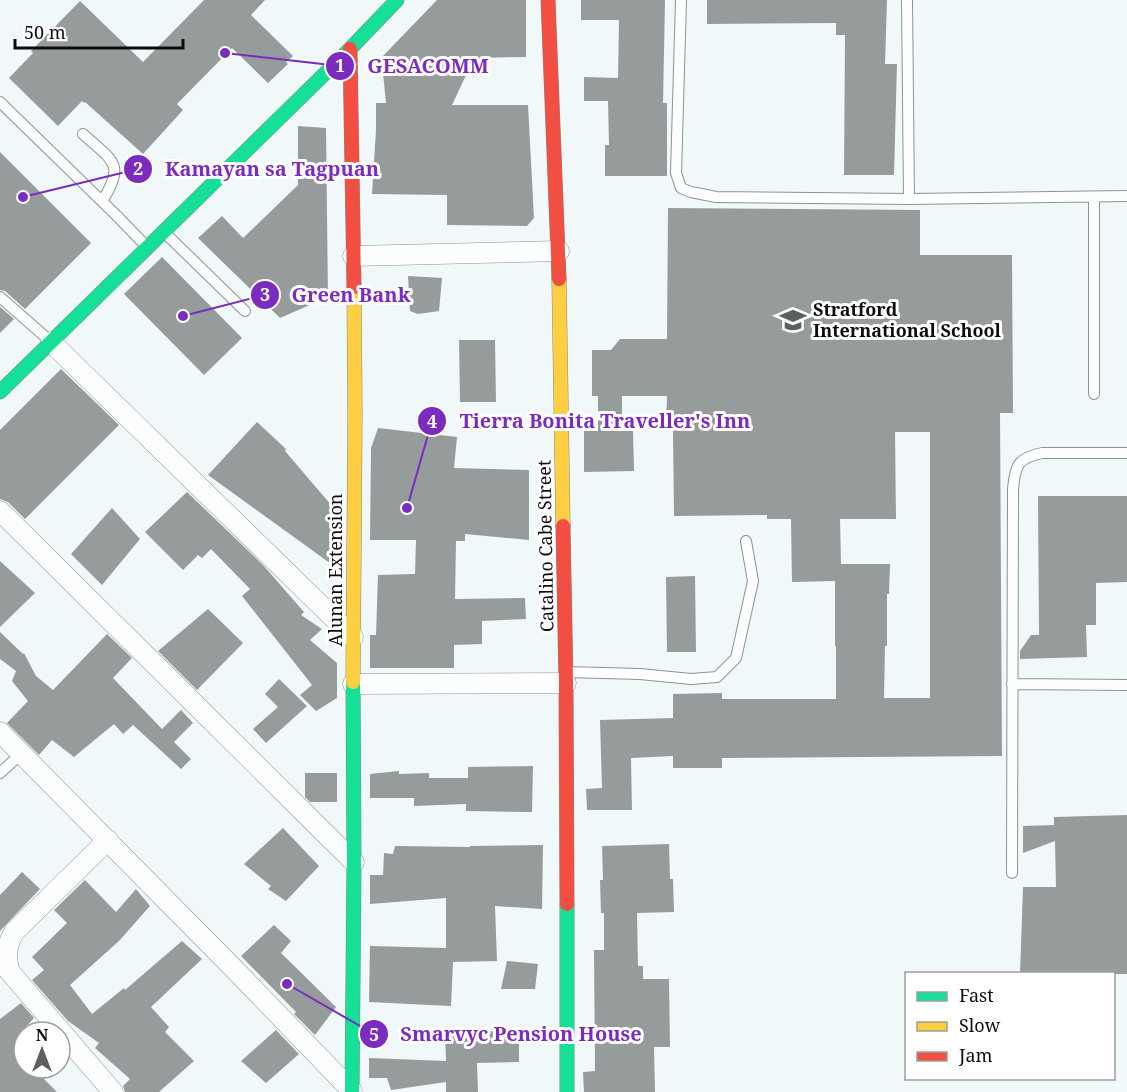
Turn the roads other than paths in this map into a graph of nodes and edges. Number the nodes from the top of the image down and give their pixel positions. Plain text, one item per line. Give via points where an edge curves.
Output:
1 (397, 0) edge
2 (548, 0) edge
3 (681, 0) edge
4 (907, 0) edge
5 (350, 49) junction
6 (0, 102) edge
7 (82, 135) dead end
8 (1127, 196) edge
9 (1094, 197) junction
10 (909, 199) junction
11 (102, 201) junction
12 (164, 232) junction
13 (148, 248) junction
14 (559, 250) junction
15 (353, 256) junction
16 (0, 297) edge
17 (245, 311) dead end
18 (51, 342) junction
19 (0, 392) edge
20 (1094, 394) dead end
21 (1127, 453) edge
22 (0, 511) edge
23 (746, 541) dead end
24 (353, 637) junction
25 (566, 678) junction
26 (353, 684) junction
27 (1012, 684) junction
28 (1127, 685) edge
29 (0, 732) edge
30 (22, 753) junction
31 (0, 773) edge
32 (108, 840) junction
33 (354, 862) junction
34 (1012, 873) dead end
35 (352, 1091) edge
36 (113, 1092) edge
37 (567, 1092) edge

1 - 5 street
2 - 14 street, Catalino Cabe Street
3 - 10 lane via 676,173 681,188 716,197
4 - 10 lane
5 - 12 street
5 - 15 street, Alunan Extension
6 - 11 lane
7 - 11 lane via 113,161 114,179
8 - 9 lane
9 - 10 lane
9 - 20 lane
11 - 13 lane
12 - 13 street
12 - 17 lane
13 - 18 street
14 - 15 street
14 - 25 street, Catalino Cabe Street
15 - 24 street, Alunan Extension
16 - 18 lane
18 - 19 street
18 - 24 street
21 - 27 lane via 1042,453 1028,456 1018,464 1012,489
22 - 33 street
23 - 25 lane via 753,581 736,658 717,676 691,679 640,674
24 - 26 street, Alunan Extension
25 - 26 street
25 - 37 street, Catalino Cabe Street
26 - 33 street, Alunan Extension
27 - 28 lane
27 - 34 lane
29 - 30 street
30 - 31 lane
30 - 32 street
32 - 35 street
32 - 36 street via 14,932 6,955 9,970
33 - 35 street, Alunan Extension

